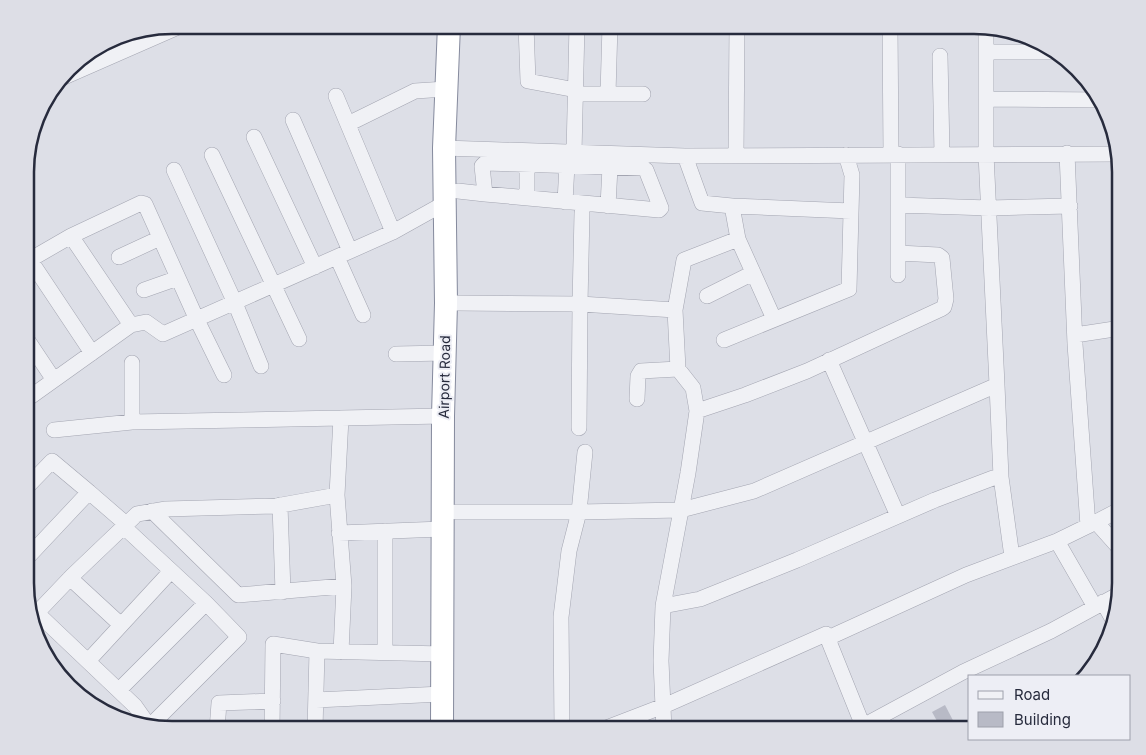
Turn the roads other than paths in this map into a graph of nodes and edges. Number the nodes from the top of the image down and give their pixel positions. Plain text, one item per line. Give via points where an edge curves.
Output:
1 (449, 34) edge
2 (459, 34) edge
3 (526, 34) edge
4 (577, 34) edge
5 (610, 34) edge
6 (737, 34) edge
7 (890, 34) edge
8 (161, 35) edge
9 (986, 35) edge
10 (986, 52) junction
11 (1043, 52) edge
12 (940, 56) dead end
13 (78, 71) edge
14 (446, 89) junction
15 (576, 92) junction
16 (608, 94) junction
17 (644, 94) dead end
18 (336, 96) dead end
19 (986, 99) junction
20 (1093, 100) edge
21 (293, 120) dead end
22 (348, 124) junction
23 (254, 137) dead end
24 (452, 148) junction
25 (1067, 153) junction
26 (846, 154) junction
27 (894, 154) junction
28 (942, 154) junction
29 (986, 154) junction
30 (1111, 154) edge
31 (736, 155) junction
32 (212, 156) dead end
33 (685, 156) junction
34 (571, 159) junction
35 (527, 164) junction
36 (610, 166) junction
37 (174, 170) dead end
38 (485, 194) junction
39 (452, 197) junction
40 (527, 198) junction
41 (565, 202) junction
42 (898, 205) junction
43 (608, 206) junction
44 (732, 206) junction
45 (1070, 206) junction
46 (989, 208) junction
47 (851, 211) junction
48 (582, 213) dead end
49 (393, 232) junction
50 (71, 236) junction
51 (160, 238) junction
52 (738, 239) junction
53 (898, 253) junction
54 (343, 254) junction
55 (119, 257) dead end
56 (34, 258) edge
57 (315, 267) junction
58 (34, 270) edge
59 (753, 273) junction
60 (898, 275) dead end
61 (178, 278) junction
62 (274, 285) junction
63 (144, 290) dead end
64 (707, 296) dead end
65 (235, 303) junction
66 (456, 303) junction
67 (580, 304) junction
68 (675, 310) junction
69 (363, 315) dead end
70 (774, 319) junction
71 (197, 320) junction
72 (131, 325) junction
73 (1112, 329) edge
74 (1075, 335) junction
75 (299, 339) dead end
76 (724, 340) dead end
77 (34, 350) edge
78 (92, 353) junction
79 (445, 353) junction
80 (396, 354) dead end
81 (829, 360) junction
82 (132, 363) dead end
83 (261, 366) dead end
84 (678, 369) junction
85 (224, 375) dead end
86 (54, 380) junction
87 (996, 385) junction
88 (34, 394) edge
89 (637, 399) dead end
90 (697, 411) junction
91 (443, 416) junction
92 (341, 418) junction
93 (132, 422) junction
94 (579, 428) dead end
95 (54, 430) dead end
96 (865, 442) junction
97 (585, 452) dead end
98 (1001, 477) junction
99 (34, 480) edge
100 (88, 492) junction
101 (337, 495) junction
102 (280, 505) junction
103 (681, 510) junction
104 (152, 511) junction
105 (579, 512) junction
106 (1112, 514) edge
107 (898, 516) junction
108 (449, 520) junction
109 (1092, 524) junction
110 (125, 525) junction
111 (385, 531) junction
112 (340, 533) junction
113 (34, 540) edge
114 (1112, 540) edge
115 (1057, 541) junction
116 (1012, 557) junction
117 (171, 571) junction
118 (70, 578) junction
119 (344, 586) junction
120 (283, 592) junction
121 (1112, 597) edge
122 (206, 603) junction
123 (1099, 604) junction
124 (662, 606) junction
125 (37, 613) edge
126 (1109, 615) edge
127 (38, 619) edge
128 (121, 625) junction
129 (828, 638) junction
130 (317, 651) junction
131 (342, 652) junction
132 (385, 653) junction
133 (443, 654) junction
134 (88, 661) junction
135 (119, 690) junction
136 (442, 694) junction
137 (316, 700) junction
138 (272, 701) junction
139 (663, 706) junction
140 (145, 719) edge
141 (156, 720) edge
142 (218, 721) edge
143 (272, 721) edge
144 (315, 721) edge
145 (442, 721) edge
146 (454, 721) edge
147 (562, 721) edge
148 (624, 721) edge
149 (664, 721) edge
150 (857, 721) edge
151 (872, 721) edge

1 - 14 highway, Airport Road
2 - 24 highway, Airport Road
3 - 15 street via 528,81
4 - 15 street
5 - 16 street
6 - 31 street
7 - 27 street
8 - 13 street
9 - 10 street
10 - 11 street
10 - 19 street
12 - 28 street
14 - 22 street via 415,91
14 - 24 highway, Airport Road
15 - 16 street
15 - 34 street
16 - 17 street
18 - 22 street
19 - 20 street
19 - 29 street
21 - 54 street
22 - 49 street
23 - 57 street
24 - 34 street
24 - 39 highway, Airport Road
25 - 29 street
25 - 30 street
25 - 45 street
26 - 27 street
26 - 31 street
26 - 47 street via 852,175
27 - 28 street
27 - 42 street
28 - 29 street
29 - 46 street
31 - 33 street
32 - 62 street
33 - 34 street
33 - 44 street via 702,203
34 - 35 street
34 - 36 street
34 - 41 street
35 - 38 street via 483,163
35 - 40 street
36 - 43 street
36 - 43 street via 645,168 661,208
37 - 65 street
38 - 39 street
38 - 40 street
39 - 49 street
39 - 66 highway, Airport Road
39 - 79 highway, Airport Road
40 - 41 street
41 - 43 street
42 - 46 street
42 - 53 street
44 - 47 street
44 - 52 street
45 - 46 street
45 - 74 street
46 - 87 street
47 - 70 street via 849,289
48 - 67 street
49 - 54 street
50 - 51 street via 140,203 148,209
50 - 56 street
50 - 72 street
51 - 55 street
51 - 61 street
52 - 59 street
52 - 68 street via 684,260
53 - 60 street
53 - 81 street via 941,256 944,260 944,307
54 - 57 street
54 - 69 street
57 - 62 street
58 - 78 street
59 - 64 street
59 - 70 street
61 - 63 street
61 - 71 street
62 - 65 street
62 - 75 street
65 - 71 street
65 - 83 street
66 - 67 street
66 - 108 highway, Airport Road
67 - 68 street
67 - 94 street
68 - 84 street
70 - 76 street
71 - 72 street via 163,334 146,322
71 - 85 street
72 - 78 street
73 - 74 street
74 - 109 street
77 - 86 street
78 - 86 street
79 - 80 street
79 - 91 highway, Airport Road
81 - 90 street
81 - 96 street
82 - 93 street
84 - 89 street via 641,371
84 - 90 street via 693,388
86 - 88 street
87 - 96 street
87 - 98 street
90 - 103 street
91 - 92 street
91 - 108 highway, Airport Road
92 - 93 street
92 - 101 street
93 - 95 street
96 - 103 street via 754,491
96 - 107 street
97 - 105 street
98 - 107 street
98 - 116 street
99 - 100 street via 52,461
100 - 110 street
100 - 113 street
101 - 102 street
101 - 112 street
102 - 104 street
102 - 120 street
103 - 105 street
103 - 124 street
104 - 110 street via 137,514
104 - 120 street via 238,595
105 - 108 street
105 - 147 street via 569,551 561,617
106 - 109 street
107 - 124 street via 700,600
108 - 111 street
108 - 133 highway, Airport Road
108 - 146 highway, Airport Road
109 - 114 street
109 - 115 street
110 - 117 street
110 - 118 street
111 - 112 street
111 - 132 street
112 - 119 street
115 - 116 street
115 - 123 street
116 - 129 street
117 - 122 street
117 - 128 street
118 - 125 street
118 - 128 street
119 - 120 street
119 - 131 street
121 - 123 street
122 - 135 street
122 - 141 street via 239,637
123 - 126 street
123 - 151 street
124 - 139 street
127 - 134 street
128 - 134 street
129 - 139 street via 826,634
129 - 150 street
130 - 131 street
130 - 137 street
130 - 138 street via 273,644
131 - 132 street
132 - 133 street
133 - 136 highway, Airport Road
134 - 135 street
135 - 140 street
136 - 137 street
136 - 145 highway, Airport Road
137 - 144 street
138 - 142 street via 219,703
138 - 143 street
139 - 148 street
139 - 149 street

